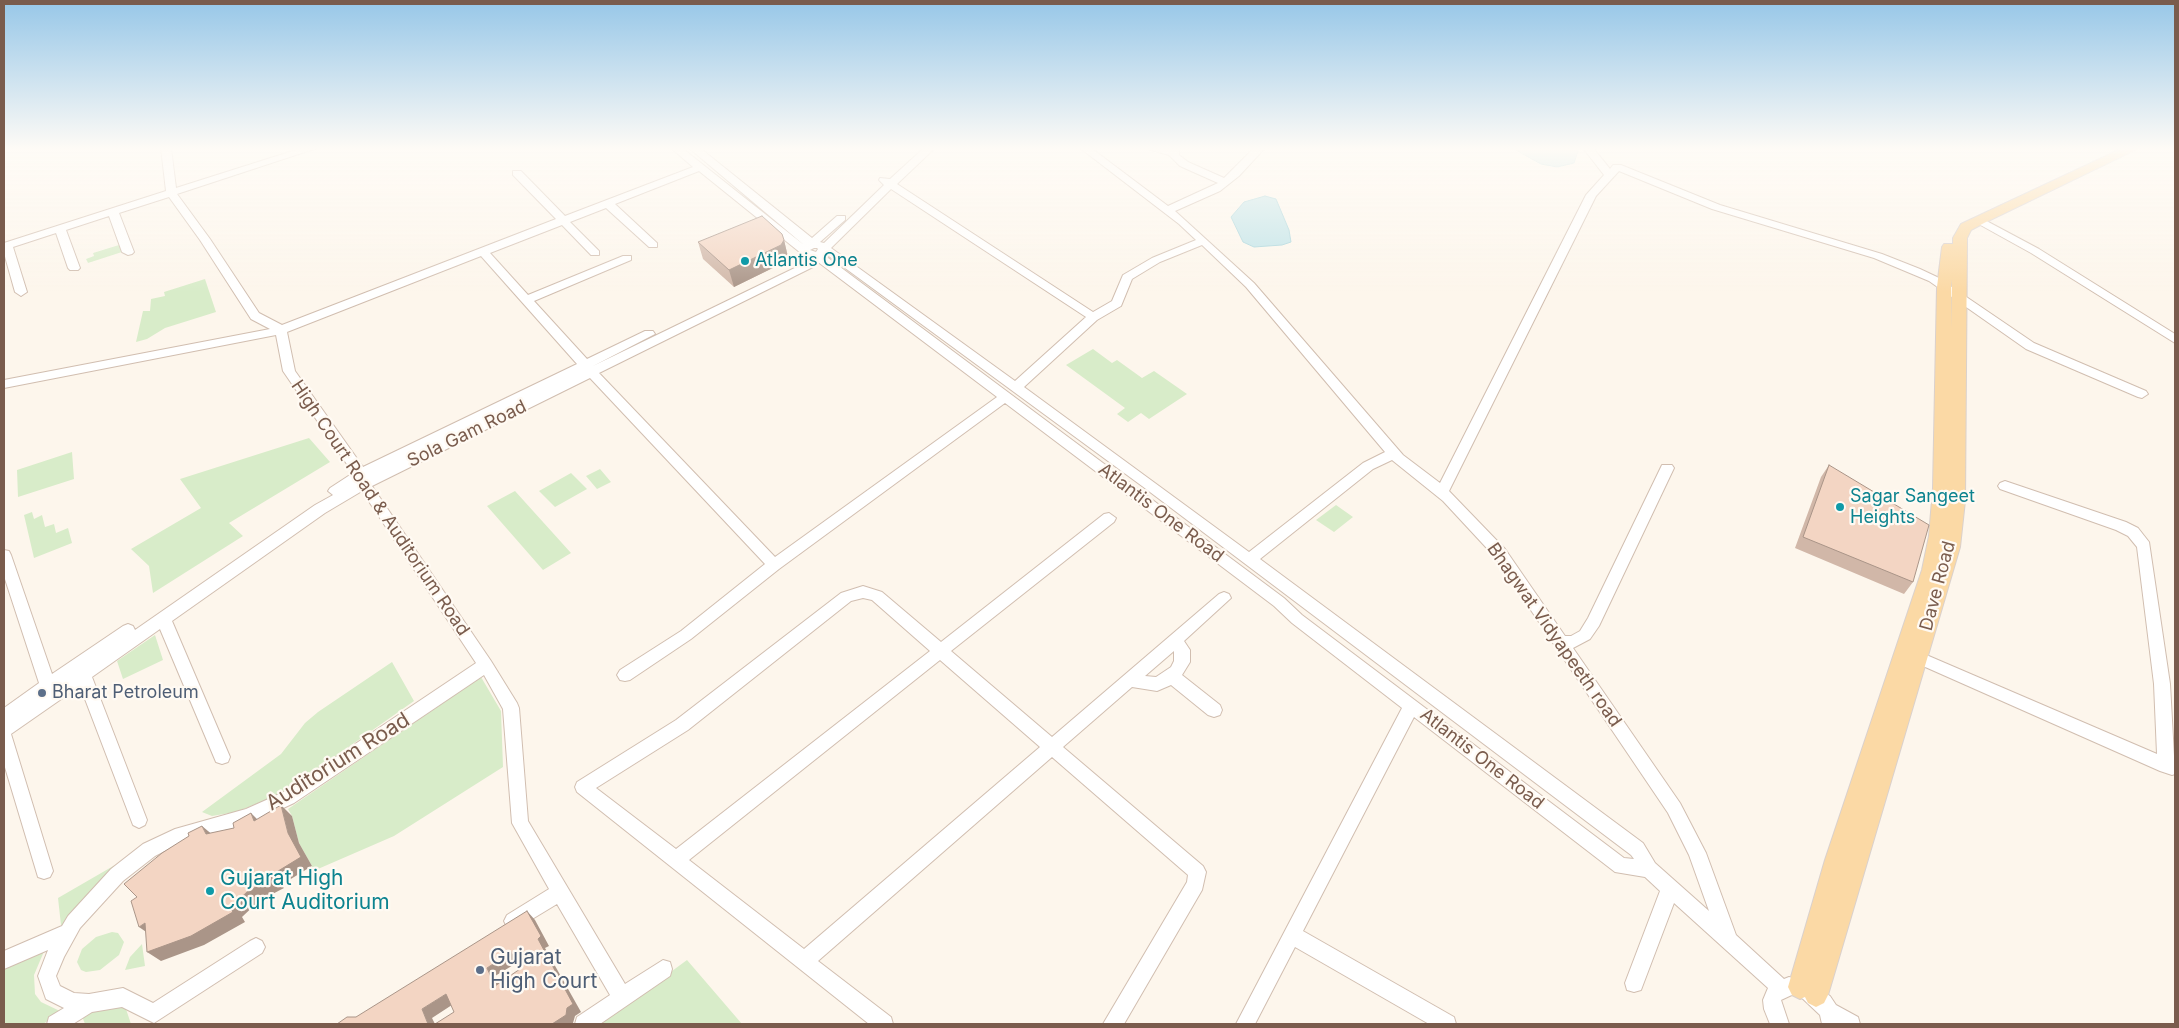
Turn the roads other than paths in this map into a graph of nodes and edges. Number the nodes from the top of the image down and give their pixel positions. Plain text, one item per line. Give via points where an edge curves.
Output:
1 (162, 196) edge
2 (173, 196) edge
3 (539, 196) edge
4 (625, 196) edge
5 (741, 196) edge
6 (751, 196) edge
7 (872, 196) edge
8 (908, 196) edge
9 (1149, 196) edge
10 (1201, 196) edge
11 (1591, 196) edge
12 (1688, 196) edge
13 (2008, 196) edge
14 (2030, 196) edge
15 (607, 203) junction
16 (1168, 210) junction
17 (113, 212) junction
18 (563, 220) junction
19 (1978, 220) junction
20 (60, 229) junction
21 (1203, 241) junction
22 (6, 245) edge
23 (653, 245) dead end
24 (815, 250) junction
25 (482, 251) junction
26 (128, 252) dead end
27 (595, 253) dead end
28 (627, 258) dead end
29 (74, 268) dead end
30 (21, 292) dead end
31 (1951, 292) junction
32 (526, 300) junction
33 (1094, 318) junction
34 (281, 330) junction
35 (2175, 339) edge
36 (588, 369) junction
37 (4, 384) edge
38 (1010, 393) junction
39 (2142, 394) dead end
40 (1394, 452) junction
41 (1668, 468) dead end
42 (363, 479) junction
43 (2005, 486) dead end
44 (1442, 492) junction
45 (1109, 518) dead end
46 (4, 555) edge
47 (1249, 560) junction
48 (774, 565) junction
49 (1224, 598) dead end
50 (163, 618) junction
51 (1175, 640) junction
52 (1561, 642) junction
53 (941, 651) junction
54 (1919, 658) junction
55 (486, 665) junction
56 (83, 674) junction
57 (625, 675) dead end
58 (1172, 676) junction
59 (1130, 680) junction
60 (48, 686) junction
61 (1412, 705) junction
62 (1214, 710) dead end
63 (4, 716) edge
64 (4, 730) edge
65 (4, 737) edge
66 (1052, 747) junction
67 (222, 756) dead end
68 (2171, 768) edge
69 (139, 820) dead end
70 (678, 859) junction
71 (1649, 869) junction
72 (44, 871) dead end
73 (1670, 889) junction
74 (560, 892) junction
75 (501, 929) edge
76 (68, 932) junction
77 (1292, 935) junction
78 (1727, 937) junction
79 (256, 947) dead end
80 (4, 960) edge
81 (804, 961) junction
82 (663, 969) dead end
83 (1634, 983) dead end
84 (1799, 990) junction
85 (622, 998) junction
86 (89, 1003) junction
87 (1830, 1018) edge
88 (1425, 1019) edge
89 (56, 1024) edge
90 (584, 1024) edge
91 (884, 1024) edge
92 (1113, 1024) edge
93 (1245, 1024) edge
94 (1447, 1024) edge
95 (1780, 1024) edge
96 (1850, 1024) edge

1 - 17 street
2 - 34 street via 255,316
3 - 18 street
4 - 15 street
5 - 24 street, Atlantis One Road
6 - 24 street, Atlantis One Road
7 - 24 street, Sola Gam Road
8 - 33 street
9 - 16 street, Bhagwat Vidyapeeth road
10 - 16 street
11 - 44 street
12 - 31 street via 1878,256 1916,271
13 - 31 main road via 1956,224 1950,235
14 - 19 main road, Dave Road
15 - 18 street
15 - 23 street
16 - 21 street, Bhagwat Vidyapeeth road
17 - 20 street
17 - 26 street
18 - 25 street
18 - 27 street
19 - 31 main road, Dave Road via 1966,227 1960,238
19 - 35 street via 2035,251
20 - 22 street
20 - 29 street
21 - 33 street via 1156,260 1127,277 1117,303
21 - 40 street, Bhagwat Vidyapeeth road via 1250,285
22 - 30 street
24 - 36 street, Sola Gam Road via 810,265
24 - 38 street, Atlantis One Road
25 - 32 street
25 - 34 street
28 - 32 street
31 - 39 street via 2030,346
31 - 54 main road, Dave Road via 1956,501 1951,547
31 - 84 main road via 1942,488 1931,570 1836,860
32 - 36 street
33 - 38 street
34 - 37 street
34 - 42 street, High Court Road & Auditorium Road via 289,371
36 - 42 street, Sola Gam Road
36 - 48 street
38 - 47 street, Atlantis One Road
38 - 48 street
38 - 61 street, Atlantis One Road via 1297,619
40 - 44 street, Bhagwat Vidyapeeth road
40 - 47 street via 1368,466
41 - 52 street via 1594,622 1585,635 1573,642
42 - 50 street, Sola Gam Road
42 - 55 street, High Court Road & Auditorium Road
42 - 60 street, Sola Gam Road via 166,604
43 - 68 street via 2121,526 2132,532 2144,546
44 - 52 street, Bhagwat Vidyapeeth road via 1500,553
45 - 53 street
46 - 60 street
47 - 71 street, Atlantis One Road via 1637,850
48 - 57 street via 686,635
49 - 51 street
50 - 56 street, Sola Gam Road
50 - 67 street
51 - 58 street via 1182,650 1182,662
51 - 59 street
52 - 78 street, Bhagwat Vidyapeeth road via 1674,808 1697,853
53 - 66 street
53 - 70 street
53 - 70 street via 877,596 863,592 846,597 682,725 583,786
54 - 68 street
54 - 84 main road, Dave Road
55 - 74 street, High Court Road & Auditorium Road via 511,708 520,823
55 - 76 street, Auditorium Road via 288,798 249,816 175,837 149,850 117,875
56 - 64 street, Sola Gam Road
56 - 69 street
58 - 59 street via 1157,684
58 - 62 street
59 - 66 street
60 - 63 street, Sola Gam Road
61 - 71 street, Atlantis One Road via 1621,866
61 - 77 street
65 - 72 street
66 - 81 street
66 - 92 street via 1197,872 1196,884
70 - 81 street
71 - 73 street, Atlantis One Road
73 - 78 street, Atlantis One Road
73 - 83 street
74 - 75 street
74 - 85 street, High Court Road & Auditorium Road
76 - 80 street, Auditorium Road
76 - 86 street, Auditorium Road via 47,976 54,992 72,1002
77 - 88 street
77 - 93 street
78 - 84 street, Atlantis One Road
79 - 86 street, Auditorium Road via 154,1014 123,997
81 - 91 street
82 - 85 street
84 - 87 street, Atlantis One Road
84 - 95 street via 1775,992 1773,1009
85 - 90 street
86 - 89 street, Auditorium Road
87 - 96 street
88 - 94 street

